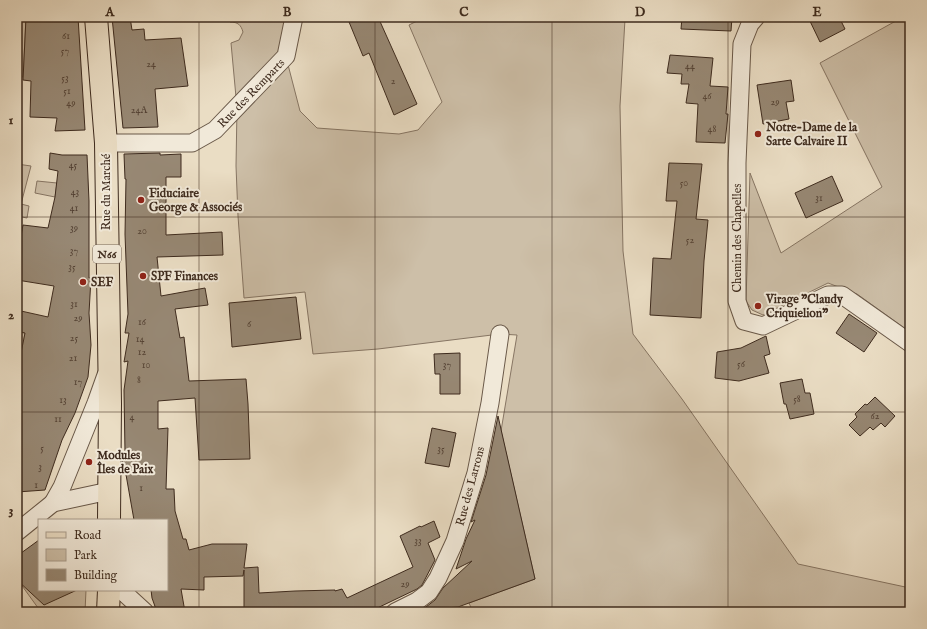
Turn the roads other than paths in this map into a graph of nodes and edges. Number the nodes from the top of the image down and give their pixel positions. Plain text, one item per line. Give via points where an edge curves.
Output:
1 (96, 17) edge
2 (294, 17) edge
3 (756, 17) edge
4 (106, 143) junction
5 (500, 334) dead end
6 (910, 343) edge
7 (109, 367) junction
8 (109, 491) junction
9 (53, 503) junction
10 (109, 519) edge
11 (17, 532) edge
12 (109, 591) edge
13 (122, 591) edge
14 (108, 612) edge
15 (145, 612) edge
16 (395, 612) edge

1 - 4 main road, Rue du Marché / N66
2 - 4 street, Rue des Remparts via 286,56 215,130 192,142
3 - 6 street, Chemin des Chapelles via 750,24 742,44 737,163 737,301 744,321 763,326 828,295 842,296
4 - 7 main road, Rue du Marché / N66
5 - 16 street, Rue des Larrons via 476,473 455,541 438,578 428,592
7 - 8 main road, Rue du Marché / N66
7 - 9 street, Rue du Marché via 62,487
8 - 9 street
8 - 10 main road, N66
9 - 11 street
12 - 14 main road
13 - 15 street

